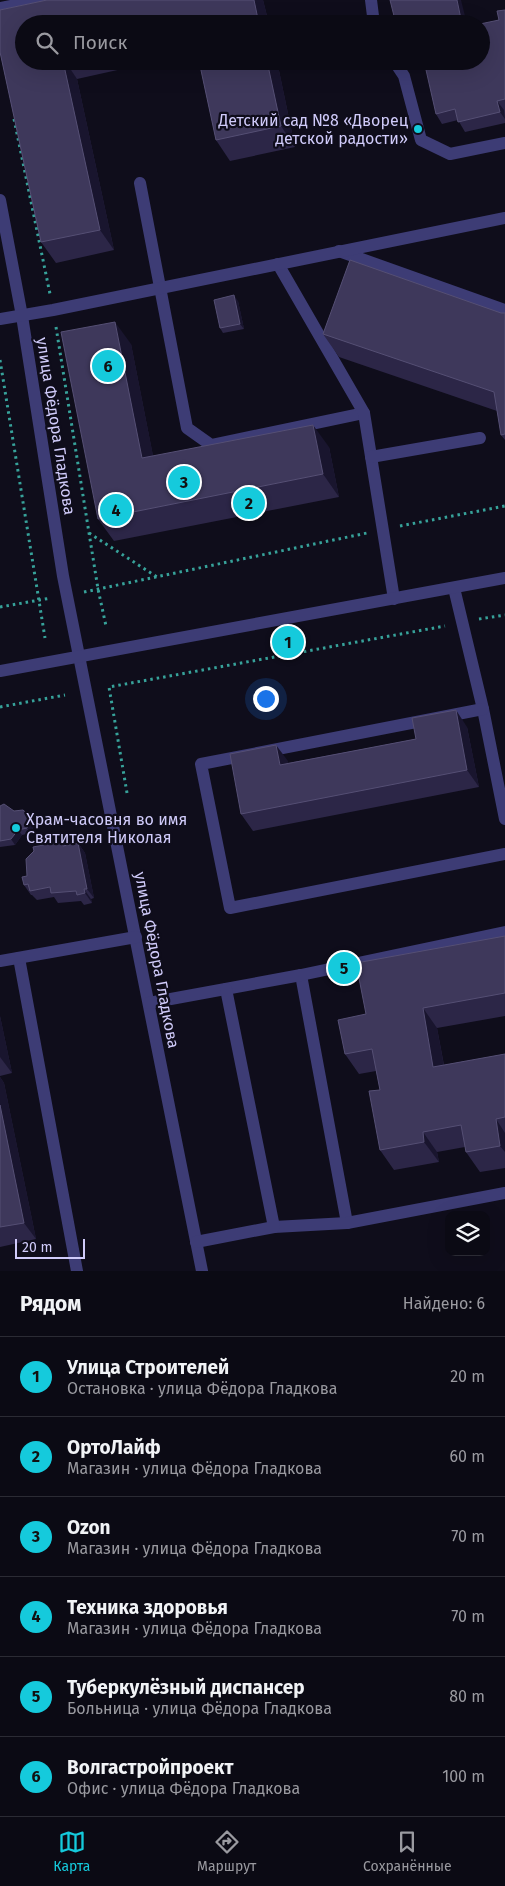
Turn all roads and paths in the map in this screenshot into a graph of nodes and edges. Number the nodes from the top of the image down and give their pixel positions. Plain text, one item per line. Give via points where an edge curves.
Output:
1 (42, 0) edge
2 (371, 0) edge
3 (0, 8) edge
4 (373, 15) edge
5 (400, 70) edge
6 (505, 144) edge
7 (140, 184) dead end
8 (0, 200) edge
9 (505, 218) edge
10 (339, 251) junction
11 (278, 264) junction
12 (160, 288) junction
13 (505, 310) edge
14 (22, 316) junction
15 (0, 319) edge
16 (0, 360) edge
17 (364, 413) junction
18 (480, 438) dead end
19 (371, 458) junction
20 (505, 506) edge
21 (382, 530) junction
22 (89, 532) dead end
23 (157, 577) junction
24 (505, 578) edge
25 (454, 588) junction
26 (394, 599) junction
27 (505, 614) edge
28 (462, 623) junction
29 (106, 626) dead end
30 (45, 638) dead end
31 (80, 656) junction
32 (0, 671) edge
33 (109, 687) dead end
34 (65, 695) dead end
35 (0, 707) edge
36 (483, 709) junction
37 (505, 819) edge
38 (505, 854) edge
39 (505, 932) edge
40 (136, 937) junction
41 (19, 958) junction
42 (0, 961) edge
43 (301, 975) junction
44 (226, 989) junction
45 (149, 1004) junction
46 (505, 1193) edge
47 (347, 1223) junction
48 (274, 1227) junction
49 (196, 1242) junction
50 (77, 1271) edge
51 (202, 1271) edge

1 - 3 street
2 - 4 street
5 - 6 street via 421,140 450,154
7 - 12 street
8 - 14 street, улица Фёдора Гладкова
9 - 10 street
10 - 11 street
10 - 13 street
11 - 12 street
11 - 17 street
12 - 14 street
12 - 17 street via 188,428 211,445
14 - 15 street
14 - 31 street, улица Фёдора Гладкова via 63,576
16 - 30 path
17 - 19 street
18 - 19 street
19 - 21 street
20 - 21 path
21 - 23 path
21 - 26 street
22 - 23 path
23 - 29 path via 98,589
24 - 25 street
25 - 26 street
25 - 28 street
26 - 31 street
27 - 28 path
28 - 33 path
28 - 36 street
31 - 32 street
31 - 40 street, улица Фёдора Гладкова
34 - 35 path
36 - 37 street
36 - 38 street via 202,764 230,908
39 - 43 street
40 - 41 street
40 - 45 street, улица Фёдора Гладкова
41 - 42 street
41 - 50 street
43 - 44 street
43 - 47 street
44 - 45 street
44 - 48 street
45 - 49 street, улица Фёдора Гладкова
46 - 47 street
47 - 48 street
48 - 49 street
49 - 51 street, улица Фёдора Гладкова

